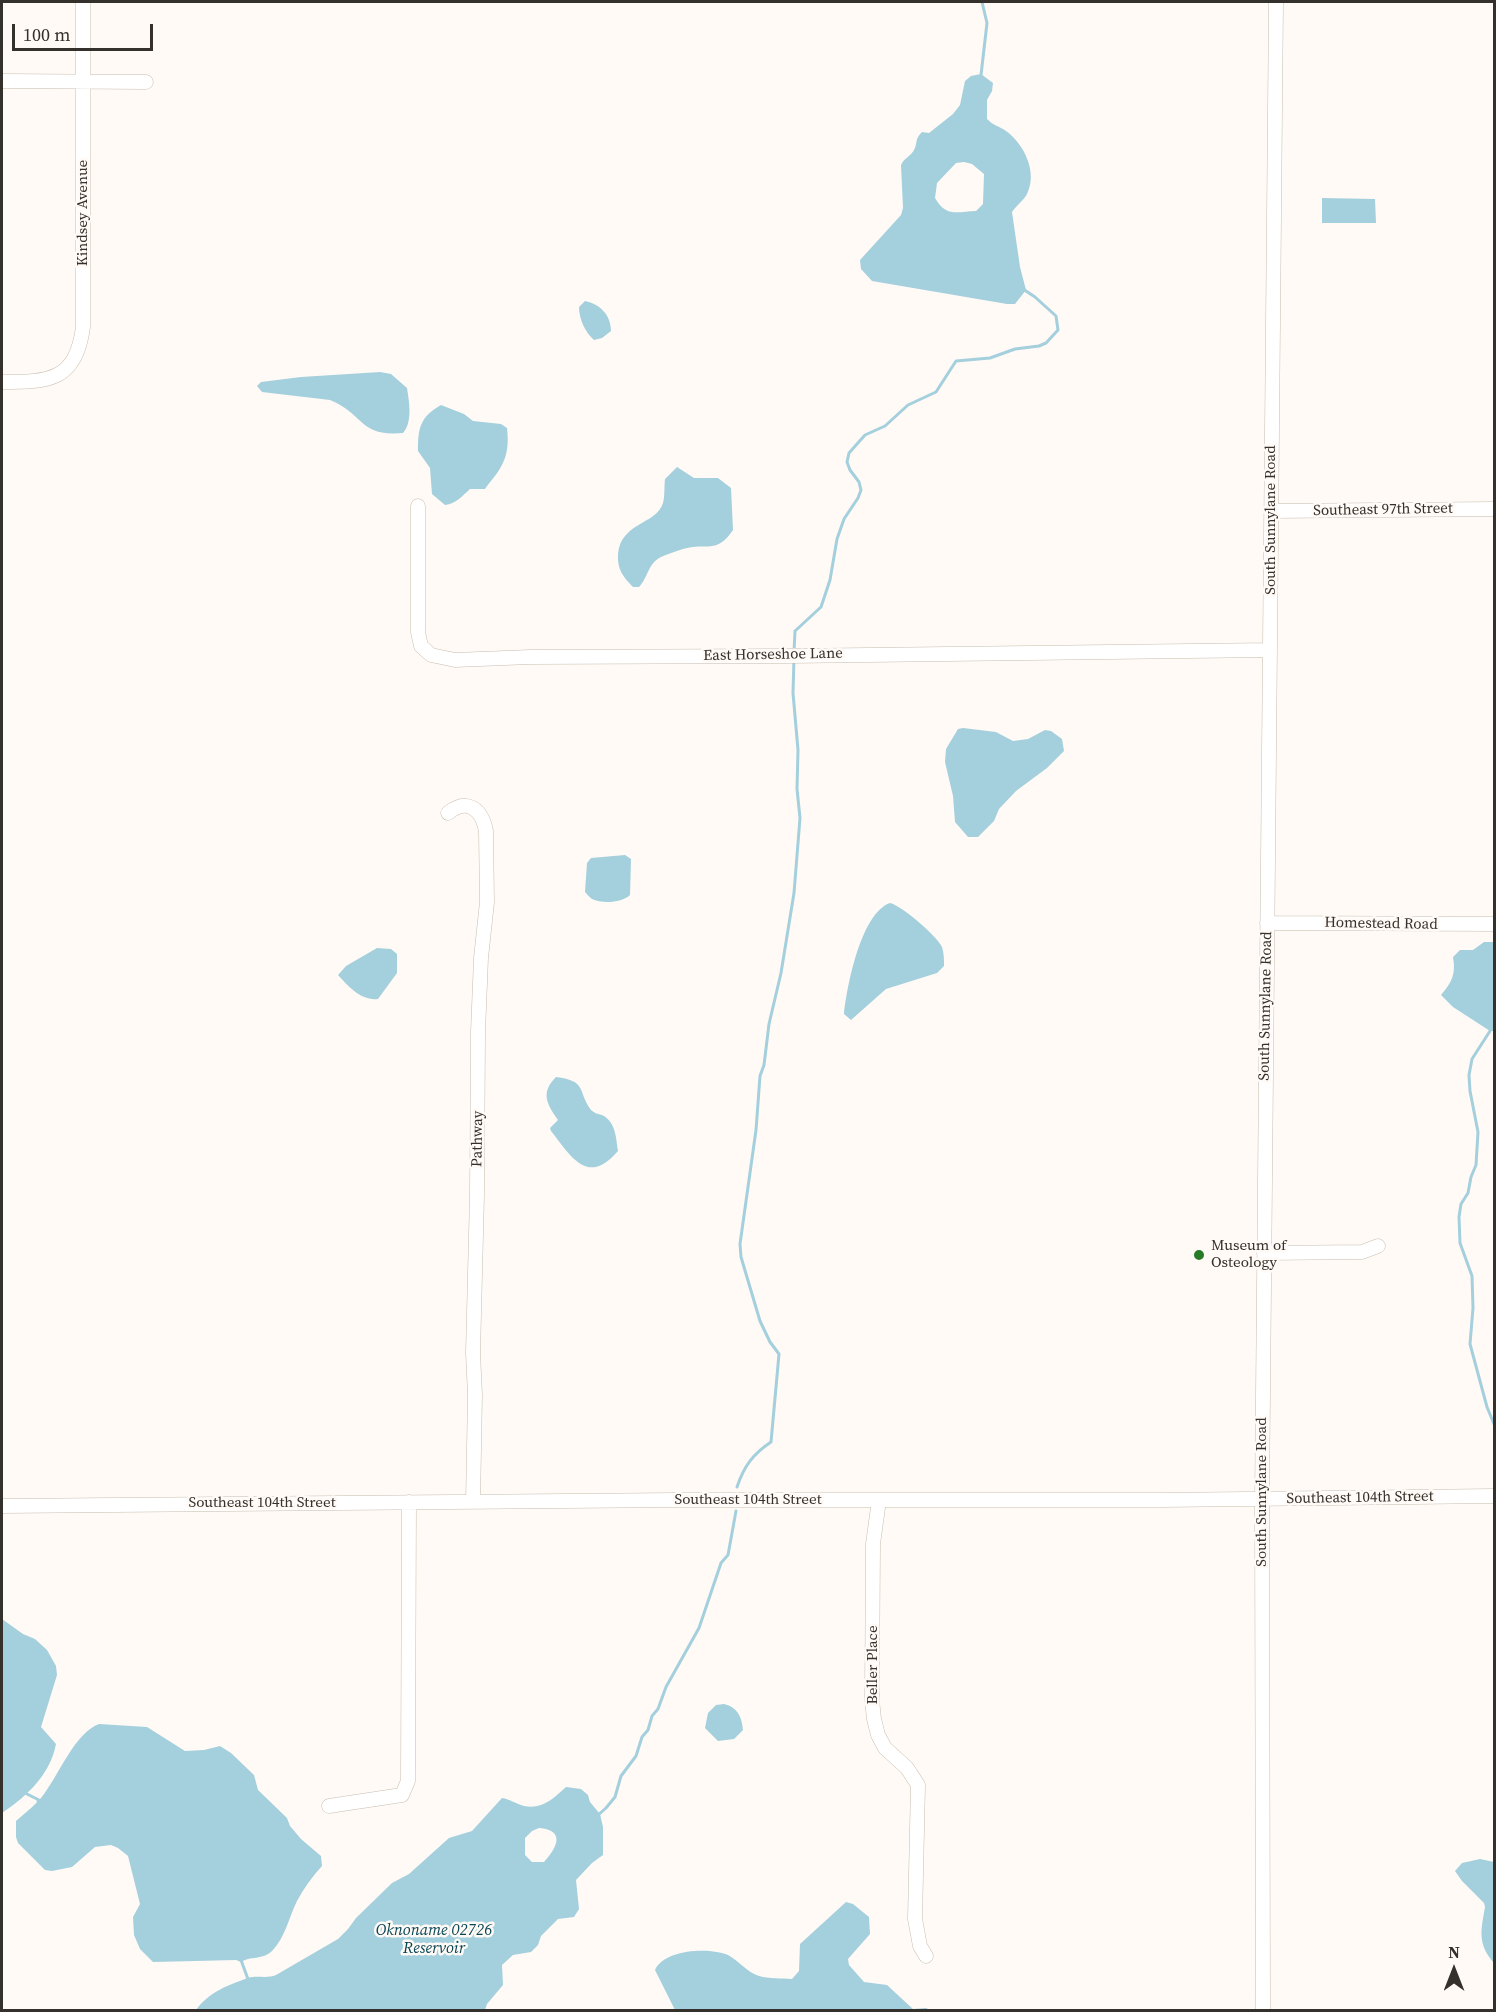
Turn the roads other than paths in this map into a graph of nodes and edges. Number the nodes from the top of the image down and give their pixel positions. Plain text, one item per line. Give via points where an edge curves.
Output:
1 (83, 2) edge
2 (1276, 2) edge
3 (2, 81) edge
4 (83, 81) junction
5 (146, 82) dead end
6 (2, 382) edge
7 (418, 506) dead end
8 (1494, 509) edge
9 (1271, 512) junction
10 (1270, 650) junction
11 (448, 813) dead end
12 (1267, 923) junction
13 (1494, 924) edge
14 (1378, 1246) dead end
15 (1264, 1253) junction
16 (1494, 1496) edge
17 (1262, 1499) junction
18 (879, 1500) junction
19 (409, 1502) junction
20 (473, 1502) junction
21 (2, 1506) edge
22 (329, 1806) dead end
23 (926, 1956) dead end
24 (1263, 2010) edge

1 - 4 street, Kindsey Avenue
2 - 9 street, South Sunnylane Road
3 - 4 street
4 - 5 street
4 - 6 street, Kindsey Avenue via 81,348 73,362 57,375 40,381
7 - 10 street, East Horseshoe Lane via 421,646 431,655 445,659
8 - 9 street, Southeast 97th Street
9 - 10 street, South Sunnylane Road
10 - 12 street, South Sunnylane Road
11 - 20 street, Pathway via 456,807 476,809 486,831 487,902 478,1032
12 - 13 street, Homestead Road
12 - 15 street, South Sunnylane Road
14 - 15 street via 1362,1252
15 - 17 street, South Sunnylane Road
16 - 17 street, Southeast 104th Street
17 - 18 street, Southeast 104th Street
17 - 24 street, South Sunnylane Road
18 - 20 street, Southeast 104th Street
18 - 23 street, Beller Place via 873,1544 872,1700 878,1735 885,1748 907,1768 918,1785 915,1919
19 - 20 street, Southeast 104th Street
19 - 21 street, Southeast 104th Street
19 - 22 street via 408,1781 402,1795

